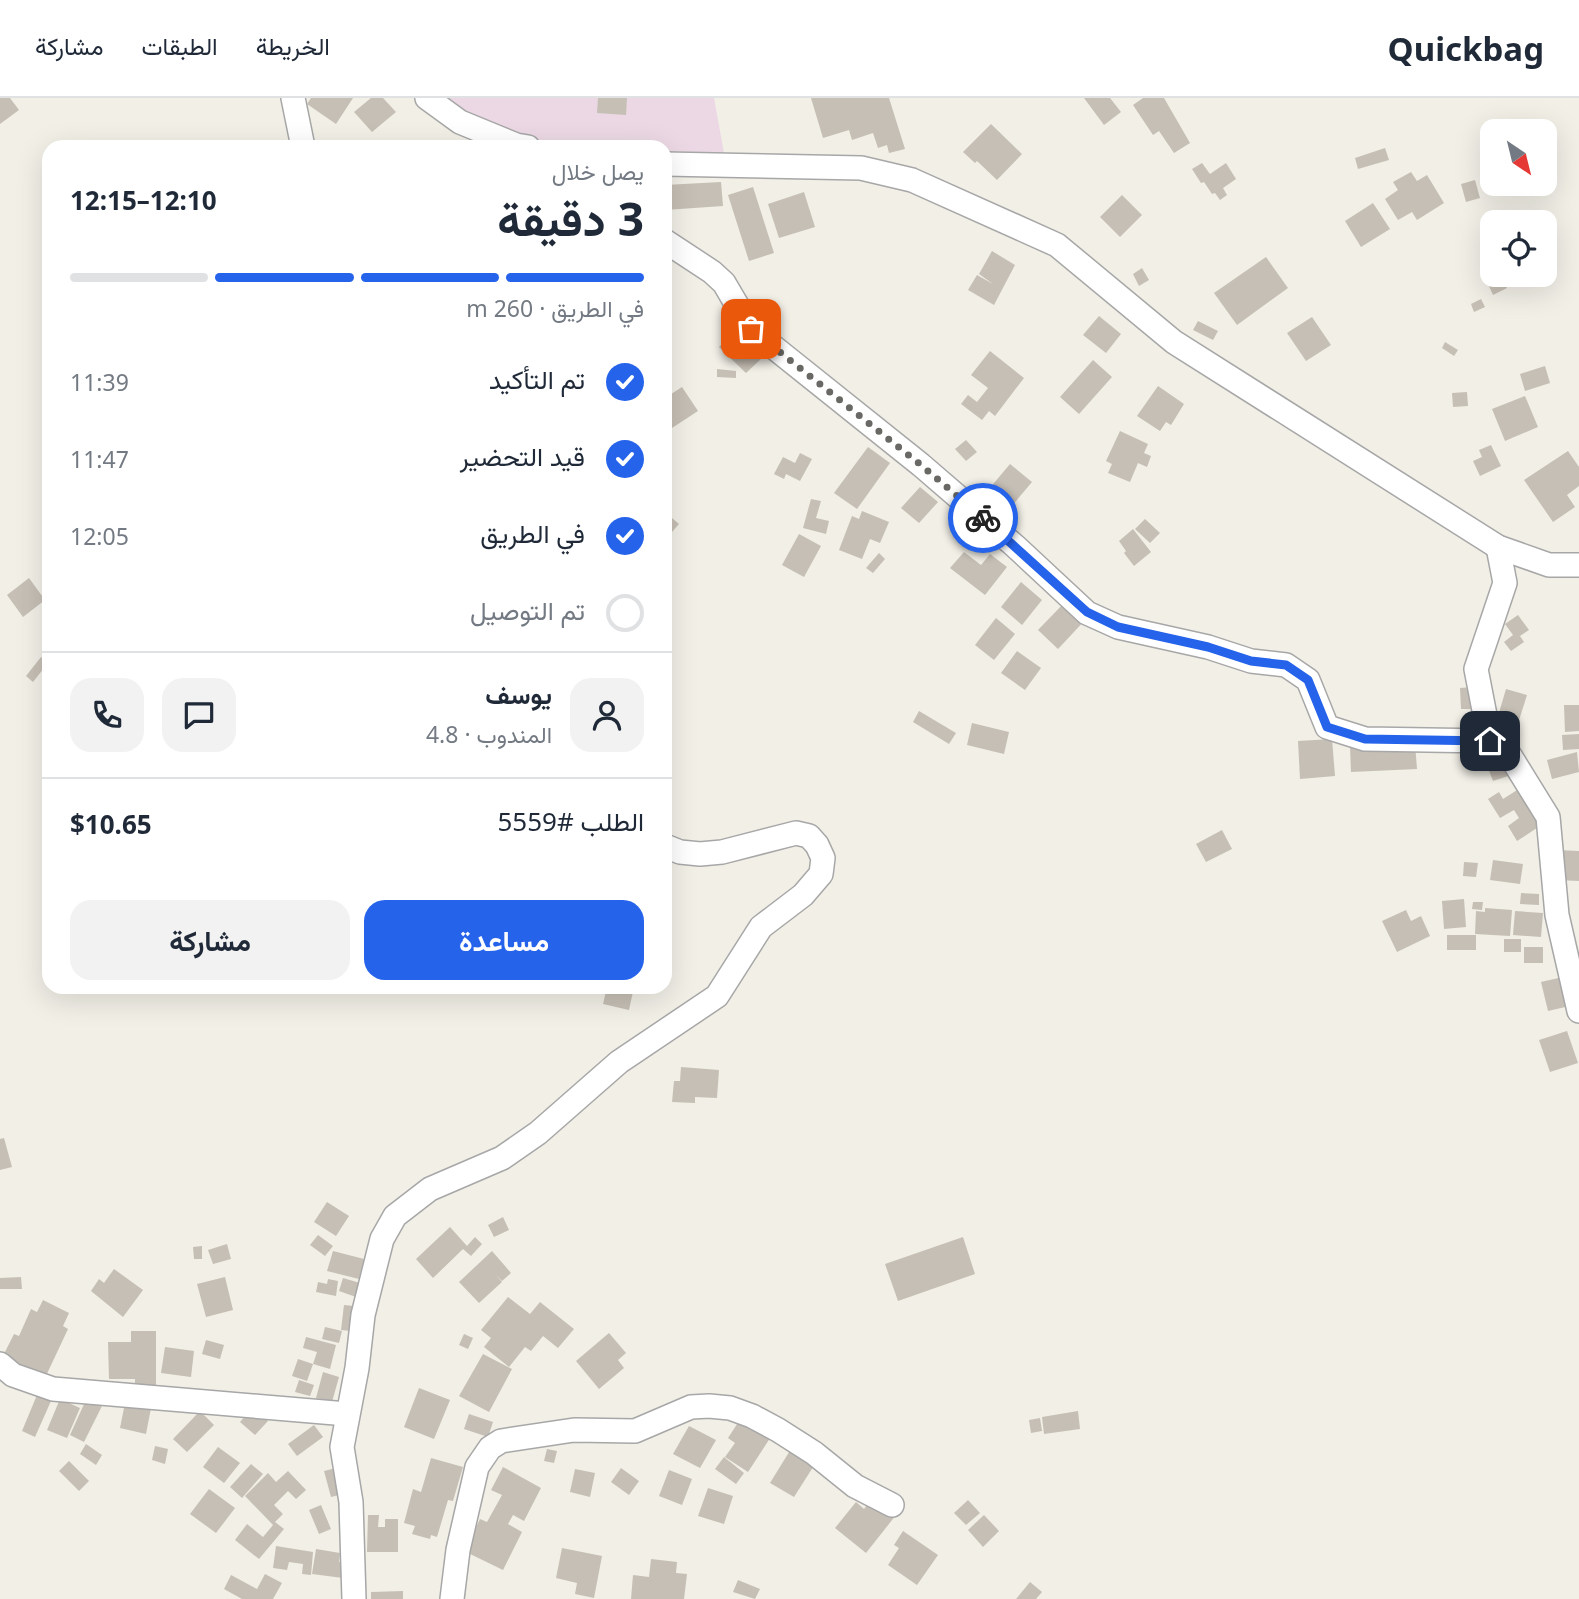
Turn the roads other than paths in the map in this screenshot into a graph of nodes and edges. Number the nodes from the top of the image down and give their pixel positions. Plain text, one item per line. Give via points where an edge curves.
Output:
1 (293, 98) edge
2 (427, 98) edge
3 (302, 140) edge
4 (504, 140) edge
5 (672, 164) edge
6 (672, 246) edge
7 (1498, 547) junction
8 (1579, 565) edge
9 (1490, 741) junction
10 (672, 849) edge
11 (1579, 1011) edge
12 (0, 1364) edge
13 (347, 1414) junction
14 (892, 1505) dead end
15 (354, 1599) edge
16 (452, 1599) edge

1 - 3 street
2 - 4 street via 460,122
5 - 7 street via 861,168 912,180 1057,245 1174,342
6 - 9 street via 724,283 760,337 921,465 1087,612 1118,627 1251,661 1286,665 1308,680 1327,727 1365,739
7 - 8 street via 1549,565
7 - 9 street via 1506,583 1476,669
9 - 11 street via 1509,754 1548,817 1557,915
10 - 13 street via 722,852 796,833 809,836 823,858 821,874 803,895 761,927 718,996 619,1062 538,1133 502,1158 430,1189 395,1216 382,1240 363,1315 358,1368
12 - 13 street via 13,1375 53,1389
13 - 15 street via 342,1447 351,1502
14 - 16 street via 855,1486 778,1430 730,1408 691,1407 635,1431 574,1430 501,1441 477,1466

